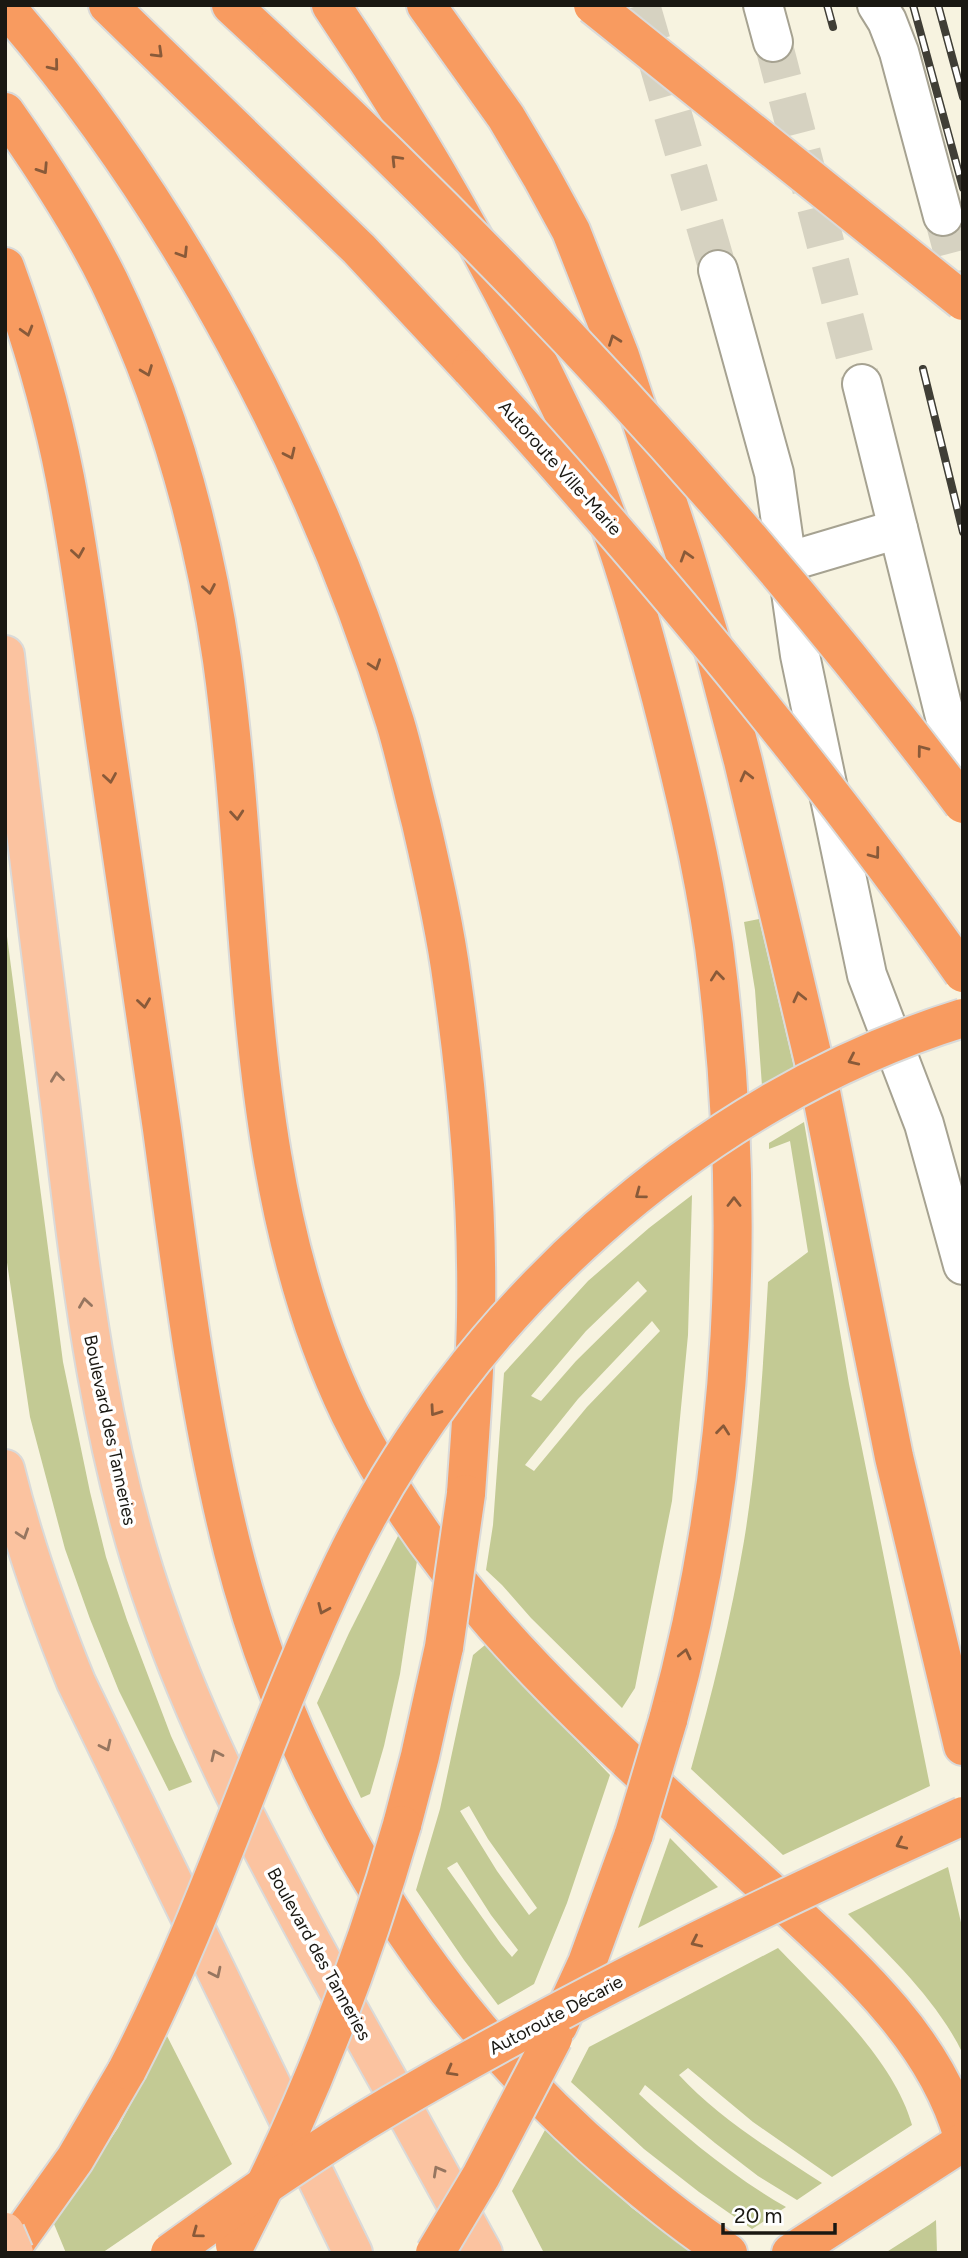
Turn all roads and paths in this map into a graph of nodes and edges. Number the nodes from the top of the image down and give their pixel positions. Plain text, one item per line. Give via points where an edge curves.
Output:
1 (108, 5) edge
2 (231, 5) edge
3 (331, 5) edge
4 (426, 5) edge
5 (593, 5) edge
6 (763, 5) edge
7 (877, 5) edge
8 (5, 6) edge
9 (773, 42) tunnel mouth
10 (5, 112) edge
11 (943, 216) tunnel mouth
12 (5, 267) edge
13 (719, 270) tunnel mouth
14 (963, 301) edge
15 (862, 384) tunnel mouth
16 (898, 529) junction
17 (787, 562) junction
18 (5, 655) edge
19 (963, 789) edge
20 (963, 804) edge
21 (963, 973) edge
22 (963, 1018) edge
23 (963, 1265) edge
24 (5, 1469) edge
25 (963, 1746) edge
26 (963, 1816) edge
27 (963, 2139) edge
28 (5, 2232) edge
29 (233, 2249) edge
30 (8, 2253) edge
31 (14, 2253) edge
32 (170, 2253) edge
33 (353, 2253) edge
34 (435, 2253) edge
35 (483, 2253) edge
36 (728, 2253) edge
37 (791, 2253) edge

1 -> 21 highway, Autoroute Ville-Marie, bridge via 359,249 621,536 841,809
20 -> 2 highway, bridge via 832,636 603,374 383,147
34 -> 3 highway, bridge via 481,2176 587,1963 634,1834 668,1720 701,1582 721,1453 734,1252 733,1160 712,934 692,825 615,540 589,470 482,249 399,108
25 -> 4 highway via 894,1457 820,1087 772,881 716,658 676,524 620,356 571,231 506,117
5 - 14 highway, bridge
6 - 9 lane
7 - 11 lane via 899,52
8 -> 29 highway, bridge via 104,132 176,240 238,348 326,534 395,722 427,850 452,977 469,1129 476,1316 466,1494 444,1647 402,1825 367,1937 290,2133
10 -> 27 highway via 107,276 158,400 192,510 222,657 257,1029 278,1195 312,1318 350,1413 423,1536 510,1643 623,1757 822,1938 885,2003 930,2064
12 -> 36 highway via 38,368 65,478 204,1419 234,1554 267,1659 294,1733 345,1835 436,1977 510,2066 575,2132
13 - 17 lane via 774,472
15 - 16 lane
16 - 17 lane
16 - 19 lane
17 - 23 lane via 800,655 867,975 925,1124
35 -> 18 main road, Boulevard des Tanneries via 263,1852 184,1679 133,1538 85,1308
22 -> 30 highway, bridge via 873,1051 790,1092 670,1170 555,1267 460,1376 404,1457 343,1564 154,2018 75,2159
24 -> 33 main road via 76,1682
26 -> 32 highway, Autoroute Décarie, bridge via 676,1952 513,2037 388,2107 268,2183
27 - 37 highway
28 - 31 main road, bridge

